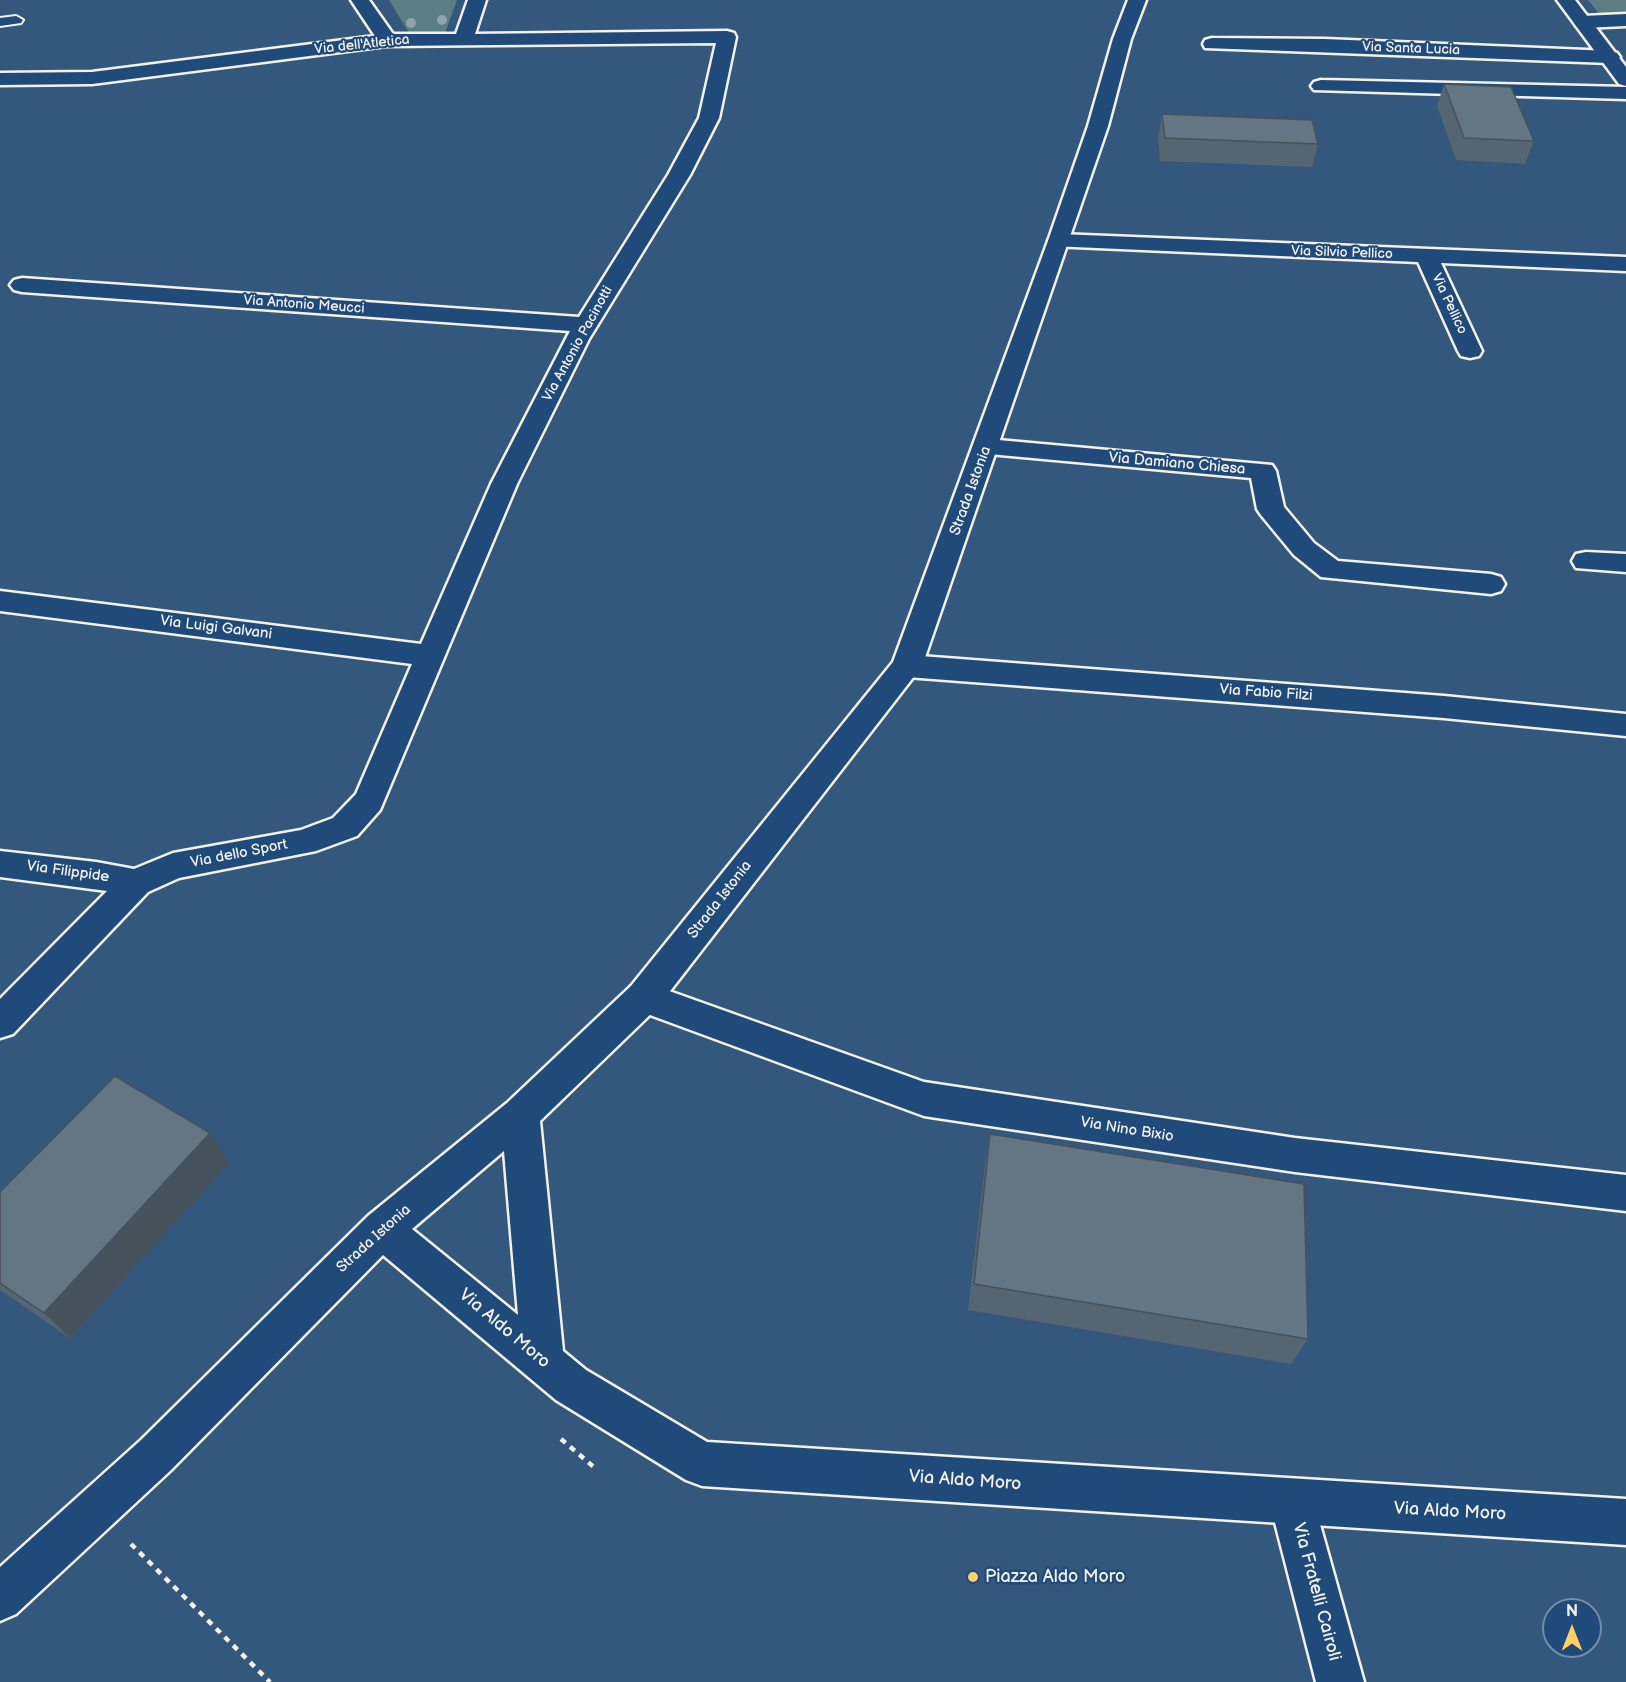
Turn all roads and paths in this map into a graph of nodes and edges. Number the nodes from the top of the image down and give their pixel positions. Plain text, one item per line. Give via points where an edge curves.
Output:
1 (360, 0) edge
2 (477, 0) edge
3 (1137, 0) edge
4 (1566, 0) edge
5 (16, 20) dead end
6 (1626, 20) edge
7 (0, 22) edge
8 (1583, 22) junction
9 (727, 36) joint
10 (464, 38) junction
11 (387, 40) junction
12 (1212, 44) dead end
13 (1610, 57) junction
14 (0, 79) edge
15 (1626, 83) edge
16 (1321, 86) dead end
17 (1059, 241) junction
18 (1427, 257) junction
19 (1626, 264) edge
20 (22, 285) dead end
21 (586, 326) junction
22 (1470, 351) dead end
23 (987, 447) junction
24 (1586, 561) dead end
25 (1626, 563) edge
26 (1491, 584) dead end
27 (0, 601) edge
28 (432, 656) junction
29 (907, 666) junction
30 (1626, 725) edge
31 (0, 864) edge
32 (136, 883) junction
33 (644, 997) junction
34 (0, 1023) edge
35 (520, 1115) junction
36 (1626, 1193) edge
37 (382, 1229) junction
38 (543, 1362) junction
39 (1292, 1503) junction
40 (96, 1510) junction
41 (1626, 1522) edge
42 (0, 1598) edge
43 (270, 1682) edge
44 (1340, 1682) edge

1 - 11 street
2 - 10 street
3 - 17 street, Strada Istonia
4 - 8 street
5 - 7 lane
6 - 8 street
8 - 13 street
9 - 10 street, Via dell'Atletica
9 - 21 street, Via Antonio Pacinotti via 709,118
10 - 11 street, Via dell'Atletica
11 - 14 street, Via dell'Atletica via 92,78
12 - 13 street, Via Santa Lucia
13 - 15 street
15 - 16 street
17 - 18 street, Via Silvio Pellico
17 - 23 street, Strada Istonia
18 - 19 street, Via Silvio Pellico
18 - 22 street, Via Pellico
20 - 21 street, Via Antonio Meucci
21 - 28 street, Via Antonio Pacinotti via 504,484
23 - 26 street, Via Damiano Chiesa via 1263,471 1271,509 1304,549 1331,570
23 - 29 street, Strada Istonia
24 - 25 street
27 - 28 street, Via Luigi Galvani
28 - 32 street, Via dello Sport via 369,801 345,827 304,842 173,866
29 - 30 street, Via Fabio Filzi via 1444,707
29 - 33 street, Strada Istonia
31 - 32 street, Via Filippide via 96,874
32 - 34 street, Via dello Sport
33 - 35 street, Strada Istonia
33 - 36 street, Via Nino Bixio via 924,1099 1295,1155
35 - 37 street, Strada Istonia
35 - 38 street
37 - 38 street, Via Aldo Moro
37 - 40 street, Strada Istonia
38 - 39 street, Via Aldo Moro via 571,1385 702,1464
39 - 41 street, Via Aldo Moro
39 - 44 street, Via Fratelli Cairoli
40 - 42 street, Strada Istonia
40 - 43 path

